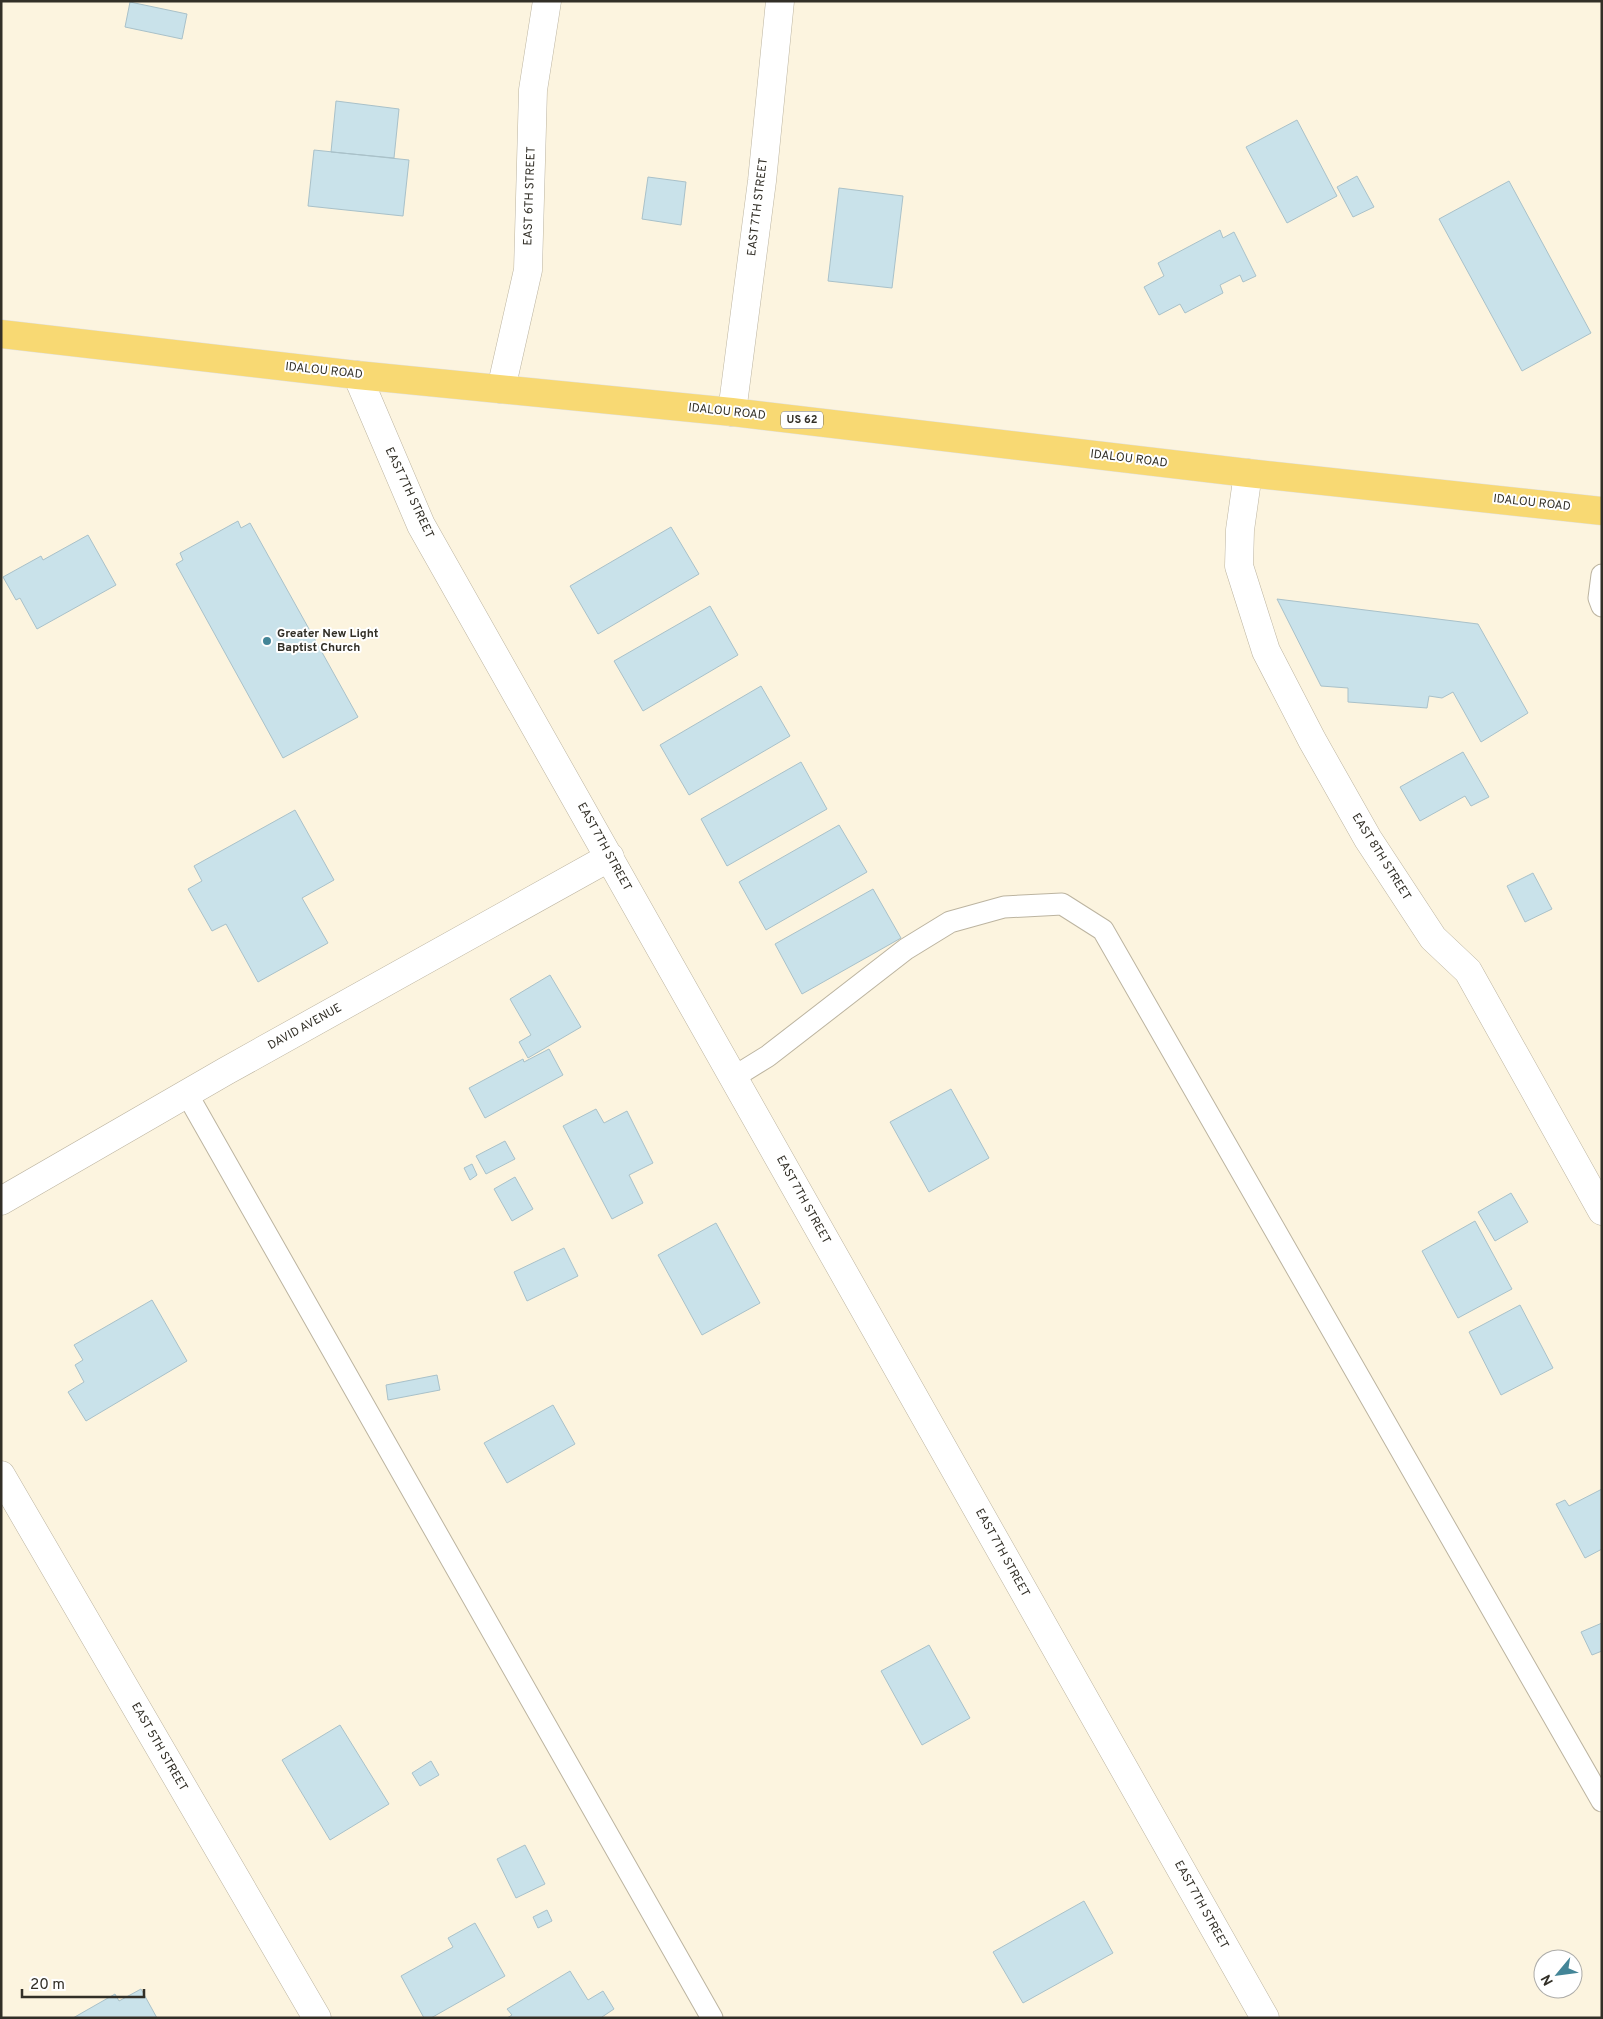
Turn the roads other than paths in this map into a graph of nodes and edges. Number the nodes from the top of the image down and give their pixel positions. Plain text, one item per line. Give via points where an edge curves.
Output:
1 (547, 1) edge
2 (780, 1) edge
3 (1, 334) edge
4 (357, 375) junction
5 (501, 389) junction
6 (732, 412) junction
7 (1248, 473) junction
8 (1602, 511) edge
9 (1602, 575) edge
10 (1602, 606) edge
11 (610, 858) junction
12 (734, 1077) junction
13 (187, 1094) junction
14 (1, 1201) edge
15 (1602, 1212) edge
16 (1, 1475) edge
17 (1602, 1801) edge
18 (317, 2018) edge
19 (712, 2018) edge
20 (1265, 2018) edge

1 - 5 street, EAST 6TH STREET via 533,90 528,270
2 - 6 street, EAST 7TH STREET via 762,181
3 - 4 main road, IDALOU ROAD / US 62
4 - 5 main road, IDALOU ROAD / US 62
4 - 11 street, EAST 7TH STREET via 421,525
5 - 6 main road, IDALOU ROAD / US 62
6 - 7 main road, IDALOU ROAD / US 62
7 - 8 main road, IDALOU ROAD / US 62
7 - 15 street, EAST 8TH STREET via 1239,566 1266,651 1368,839 1433,938 1468,971
9 - 10 lane via 1599,598
11 - 12 street, EAST 7TH STREET
11 - 13 street, DAVID AVENUE
12 - 17 lane via 768,1056 906,949 950,922 1004,906 1062,904 1103,930
12 - 20 street, EAST 7TH STREET
13 - 14 street, DAVID AVENUE
13 - 19 lane
16 - 18 street, EAST 5TH STREET

